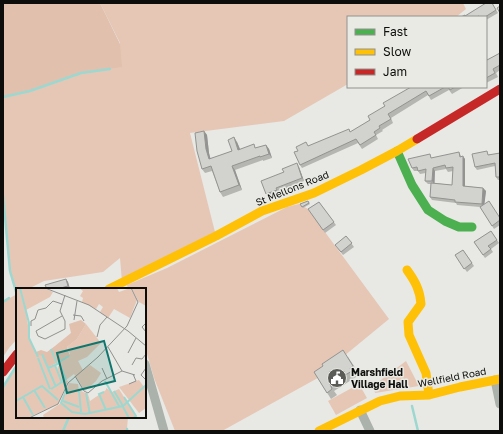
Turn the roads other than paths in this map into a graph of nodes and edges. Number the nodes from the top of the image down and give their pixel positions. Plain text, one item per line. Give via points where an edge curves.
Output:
1 (500, 89) edge
2 (397, 151) junction
3 (472, 227) dead end
4 (407, 270) dead end
5 (123, 286) edge
6 (16, 355) edge
7 (146, 368) edge
8 (3, 372) edge
9 (498, 380) edge
10 (429, 395) junction
11 (500, 404) edge
12 (360, 410) junction
13 (164, 431) edge
14 (319, 431) edge
15 (370, 431) edge

1 - 2 street, St Mellons Road
2 - 3 street via 412,185 428,210 460,227
2 - 5 street, St Mellons Road via 314,193 262,211
4 - 10 street via 417,284 421,304 408,322 409,334 426,373
6 - 8 street
7 - 13 street
9 - 10 street, Wellfield Road via 460,386
9 - 11 street
10 - 12 street, Wellfield Road via 380,400
12 - 14 street, Wellfield Road
12 - 15 street

